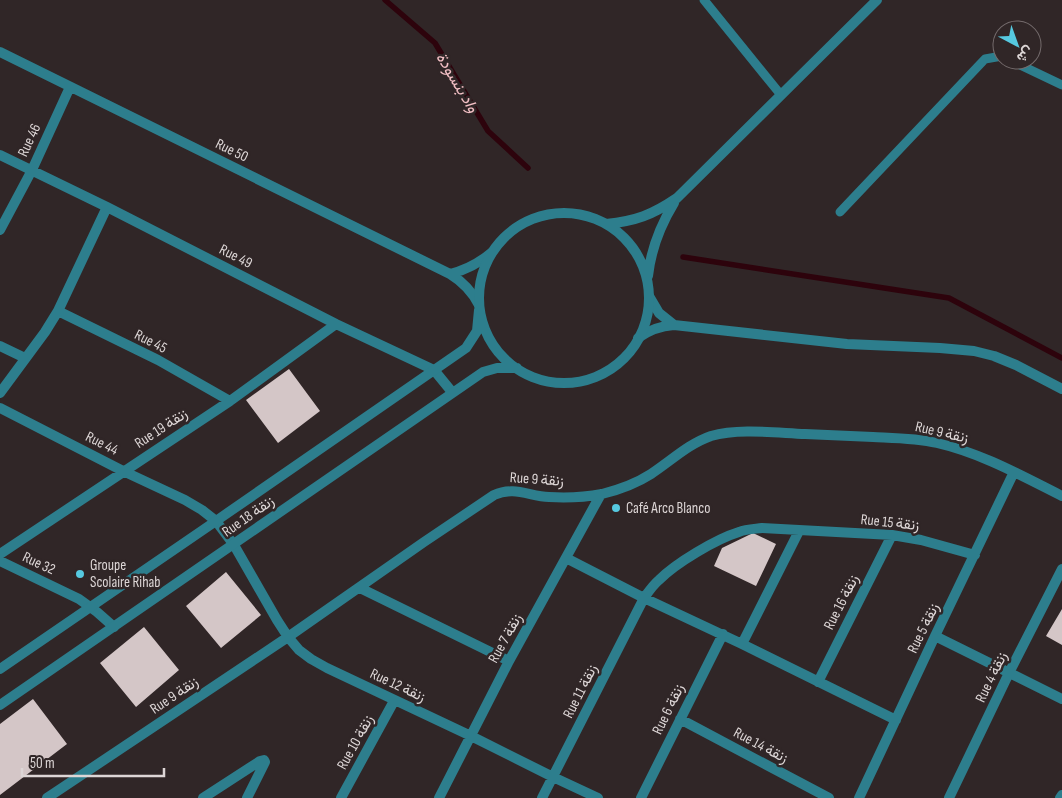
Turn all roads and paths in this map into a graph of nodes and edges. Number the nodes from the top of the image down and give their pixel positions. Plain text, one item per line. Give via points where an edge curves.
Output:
1 (704, 0) edge
2 (877, 0) edge
3 (0, 52) edge
4 (992, 58) edge
5 (1031, 70) edge
6 (1062, 85) edge
7 (70, 87) junction
8 (781, 95) junction
9 (0, 155) edge
10 (32, 170) junction
11 (677, 198) junction
12 (107, 207) junction
13 (840, 212) dead end
14 (604, 224) junction
15 (0, 230) edge
16 (491, 253) junction
17 (450, 274) junction
18 (647, 282) junction
19 (649, 296) junction
20 (479, 307) junction
21 (58, 311) junction
22 (336, 324) junction
23 (674, 325) junction
24 (638, 338) junction
25 (0, 346) edge
26 (25, 358) junction
27 (517, 368) junction
28 (434, 370) junction
29 (1062, 389) edge
30 (452, 392) junction
31 (0, 393) edge
32 (230, 401) junction
33 (0, 408) edge
34 (123, 471) junction
35 (1014, 472) junction
36 (601, 494) junction
37 (1062, 496) edge
38 (216, 521) junction
39 (799, 531) junction
40 (892, 535) junction
41 (234, 544) junction
42 (0, 554) edge
43 (975, 555) junction
44 (566, 558) junction
45 (0, 561) edge
46 (1062, 569) edge
47 (360, 588) junction
48 (644, 598) junction
49 (90, 606) junction
50 (114, 627) junction
51 (722, 634) junction
52 (935, 636) junction
53 (288, 637) junction
54 (742, 644) junction
55 (509, 661) junction
56 (0, 669) edge
57 (1010, 673) junction
58 (818, 682) junction
59 (1062, 699) edge
60 (394, 700) junction
61 (0, 705) edge
62 (680, 719) junction
63 (896, 720) junction
64 (471, 736) junction
65 (553, 777) junction
66 (47, 798) edge
67 (203, 798) edge
68 (247, 798) edge
69 (341, 798) edge
70 (439, 798) edge
71 (542, 798) edge
72 (598, 798) edge
73 (641, 798) edge
74 (829, 798) edge
75 (859, 798) edge
76 (949, 798) edge

1 - 8 lane
2 - 8 street
3 - 7 street, Rue 50
4 - 13 lane via 985,59
5 - 6 lane
7 - 10 street, Rue 46
7 - 17 street, Rue 50
8 - 11 street
9 - 10 street, Rue 49
10 - 12 street, Rue 49
10 - 15 street, Rue 46
11 - 14 street via 643,217
11 - 18 street via 656,238
12 - 21 street
12 - 22 street, Rue 49
14 - 16 street via 588,216 561,212 534,218 511,231
14 - 18 street via 612,227 632,246
16 - 17 street via 471,267
16 - 20 street via 480,280
17 - 20 street, Rue 50 via 468,287
18 - 19 street
19 - 23 street via 659,312
19 - 24 street via 645,323
20 - 27 street via 488,338 506,361
20 - 28 street, Rue 18 زنقة via 477,331 466,348
21 - 26 street
21 - 32 street, Rue 45 via 158,360
22 - 28 street, Rue 49
22 - 32 street, Rue 19 زنقة
23 - 24 street via 655,328
23 - 29 street via 847,344 974,351 994,356
24 - 27 street via 634,347 615,366 588,380 559,383 531,377
25 - 26 street
26 - 31 street
27 - 30 street, Rue 18 زنقة via 483,372
28 - 30 street, Rue 49
28 - 38 street, Rue 18 زنقة
30 - 41 street, Rue 18 زنقة
32 - 34 street, Rue 19 زنقة
33 - 34 street, Rue 44
34 - 38 street, Rue 44 via 185,500
34 - 42 street, Rue 19 زنقة
35 - 36 street, Rue 9 زنقة via 965,451 911,439 728,433 696,442 649,476
35 - 37 street, Rue 9 زنقة
35 - 43 street, Rue 5 زنقة
36 - 44 street, Rue 7 زنقة
36 - 47 street, Rue 9 زنقة via 550,497 508,490 501,492
38 - 41 street, Rue 44
38 - 49 street, Rue 18 زنقة
39 - 40 street, Rue 15 زنقة
39 - 48 street, Rue 15 زنقة via 762,528 738,532 672,569
39 - 54 street
40 - 43 street, Rue 15 زنقة
40 - 58 street, Rue 16 زنقة
41 - 50 street, Rue 18 زنقة
41 - 53 street, Rue 12 زنقة
43 - 52 street, Rue 5 زنقة
44 - 48 street
44 - 55 street, Rue 7 زنقة
45 - 49 street, Rue 32
46 - 57 street, Rue 4 زنقة
47 - 53 street, Rue 9 زنقة
47 - 55 street
48 - 51 street
48 - 65 street, Rue 11 زنقة
49 - 50 street, Rue 32
49 - 56 street, Rue 18 زنقة
50 - 61 street, Rue 18 زنقة
51 - 54 street
51 - 62 street, Rue 6 زنقة
52 - 57 street
52 - 63 street, Rue 5 زنقة
53 - 60 street, Rue 12 زنقة via 311,659
53 - 66 street, Rue 9 زنقة
54 - 58 street
55 - 64 street, Rue 7 زنقة
57 - 59 street
57 - 76 street, Rue 4 زنقة
58 - 63 street
60 - 64 street, Rue 12 زنقة
60 - 69 street, Rue 10 زنقة
62 - 73 street, Rue 6 زنقة
62 - 74 street, Rue 14 زنقة
63 - 75 street, Rue 5 زنقة
64 - 65 street, Rue 12 زنقة
64 - 70 street, Rue 7 زنقة
65 - 71 street, Rue 11 زنقة
65 - 72 street, Rue 12 زنقة
67 - 68 street via 264,760

